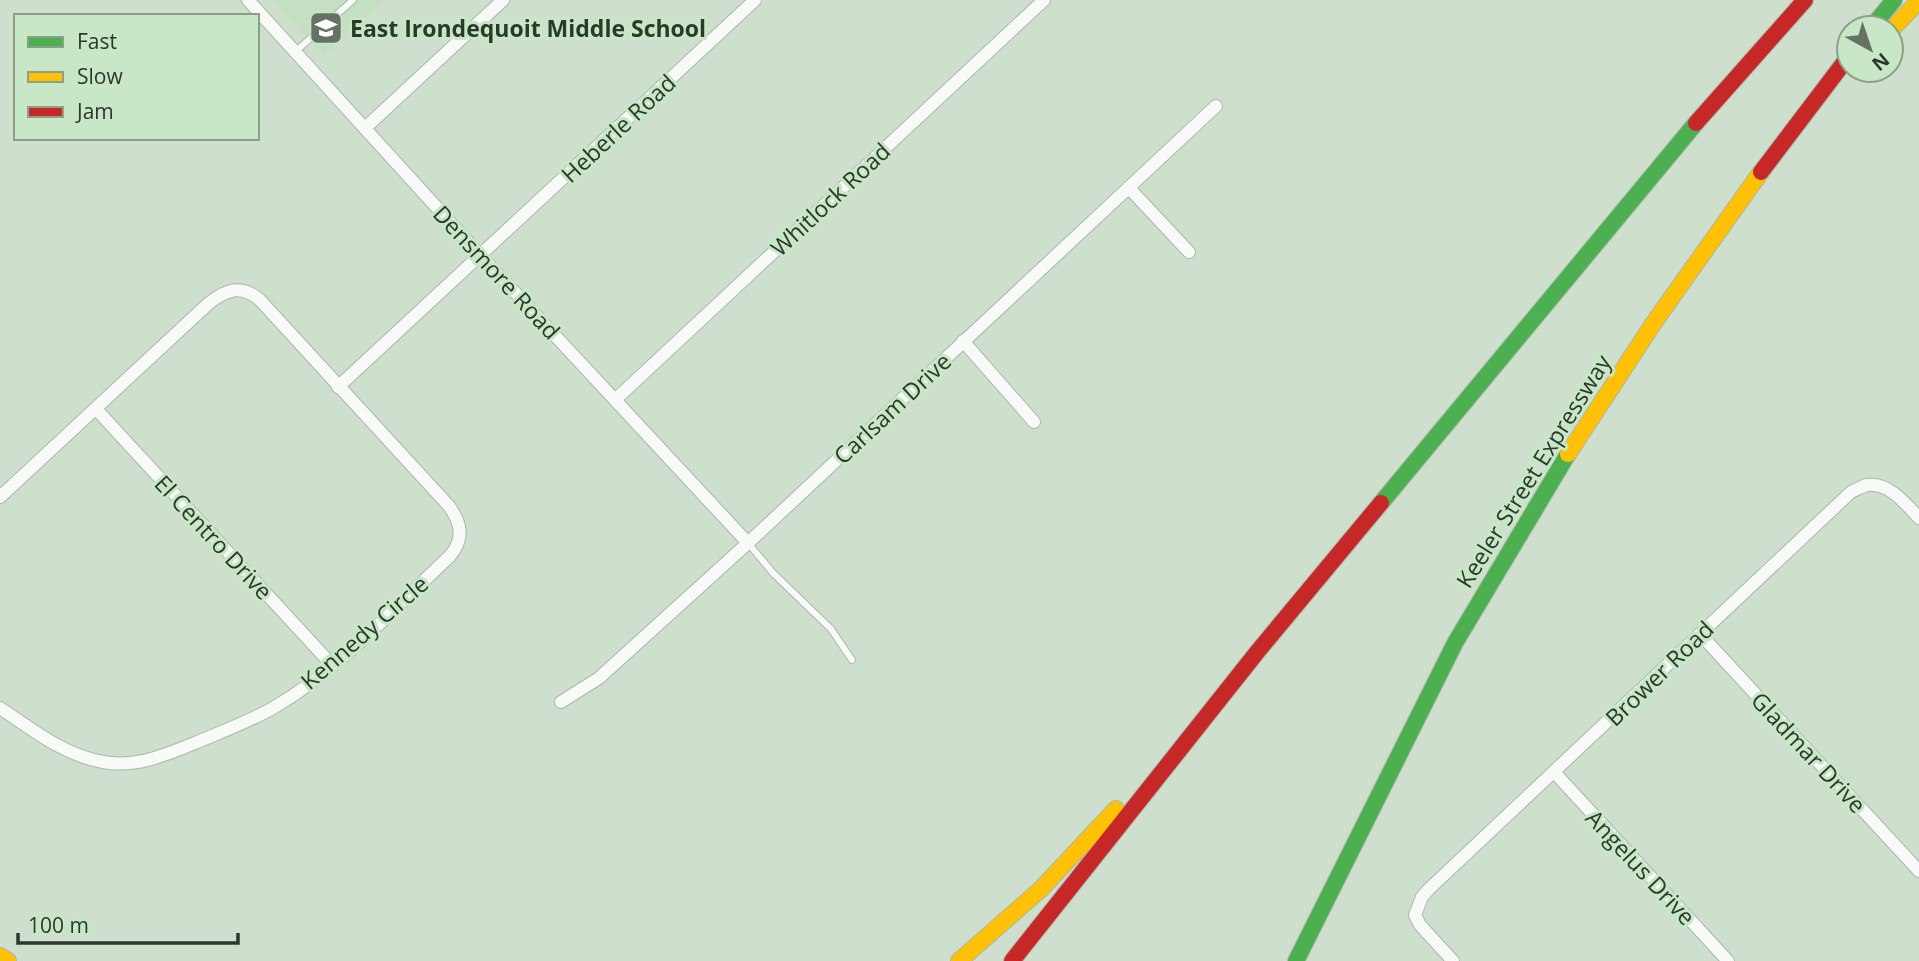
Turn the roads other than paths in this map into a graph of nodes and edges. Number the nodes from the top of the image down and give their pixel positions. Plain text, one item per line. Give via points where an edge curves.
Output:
1 (248, 0) edge
2 (354, 0) edge
3 (503, 0) edge
4 (755, 0) edge
5 (1044, 0) edge
6 (1798, 0) edge
7 (1805, 0) edge
8 (1894, 0) edge
9 (1919, 1) edge
10 (1882, 14) edge
11 (1905, 16) edge
12 (295, 52) junction
13 (1738, 74) junction
14 (1835, 74) edge
15 (1841, 84) edge
16 (1216, 106) dead end
17 (365, 128) junction
18 (1129, 188) junction
19 (1748, 190) junction
20 (1189, 252) dead end
21 (481, 256) junction
22 (963, 341) junction
23 (338, 387) junction
24 (616, 399) junction
25 (96, 409) junction
26 (1034, 422) dead end
27 (0, 497) edge
28 (1919, 518) edge
29 (748, 543) junction
30 (1700, 634) junction
31 (1258, 651) junction
32 (852, 660) dead end
33 (332, 665) junction
34 (561, 702) dead end
35 (0, 708) edge
36 (1555, 773) junction
37 (1919, 871) edge
38 (959, 961) edge
39 (1012, 961) edge
40 (1296, 961) edge
41 (1453, 961) edge
42 (1728, 961) edge

1 - 12 street, Densmore Road
2 - 12 lane
3 - 17 street
4 - 21 street, Heberle Road
5 - 24 street, Whitlock Road
6 - 13 highway
7 - 13 highway
8 - 10 highway
9 - 11 highway
12 - 17 street, Densmore Road
13 - 31 highway
14 - 19 highway, Keeler Street Expressway
15 - 19 highway
16 - 18 street, Carlsam Drive
17 - 21 street, Densmore Road
18 - 20 street
18 - 22 street, Carlsam Drive
19 - 40 highway, Keeler Street Expressway via 1626,362 1520,530 1426,697
21 - 23 street
21 - 24 street, Densmore Road
22 - 26 street
22 - 29 street, Carlsam Drive
23 - 25 street, Kennedy Circle via 258,299 236,289 209,303
23 - 33 street, Kennedy Circle via 449,506 457,517 460,538 450,556
24 - 29 street, Densmore Road
25 - 27 street, Kennedy Circle
25 - 33 street, El Centro Drive
28 - 30 street, Brower Road via 1897,494 1881,486 1867,485 1851,492
29 - 32 lane via 772,573 831,629
29 - 34 street, Carlsam Drive via 599,678
30 - 36 street, Brower Road
30 - 37 street, Gladmar Drive
31 - 38 highway via 1079,851
31 - 39 highway
33 - 35 street, Kennedy Circle via 247,721 171,753 124,764 65,750
36 - 41 street, Brower Road via 1422,897 1415,915
36 - 42 street, Angelus Drive

